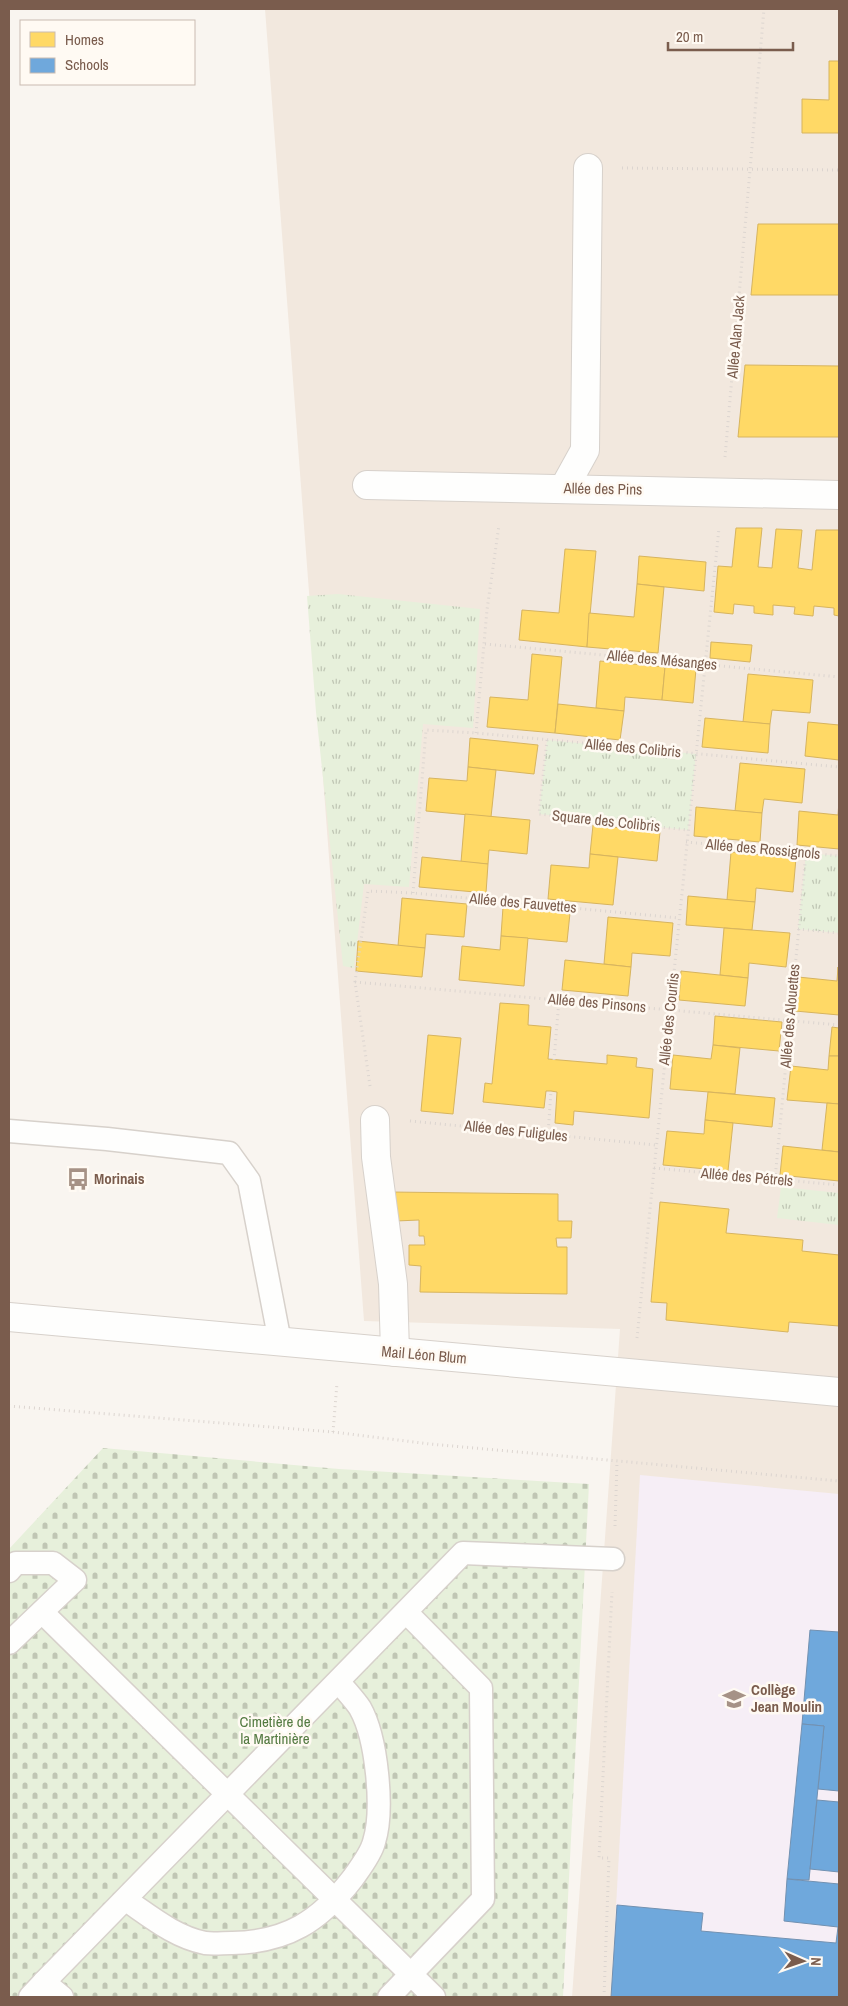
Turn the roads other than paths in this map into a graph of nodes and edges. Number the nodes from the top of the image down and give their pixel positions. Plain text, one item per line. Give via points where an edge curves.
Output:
1 (588, 168) road end
2 (367, 485) dead end
3 (564, 488) junction
4 (839, 495) edge
5 (375, 1120) road end
6 (9, 1131) edge
7 (9, 1316) edge
8 (280, 1342) junction
9 (395, 1352) junction
10 (839, 1392) edge
11 (613, 1559) road end
12 (9, 1571) edge
13 (42, 1612) junction
14 (406, 1612) junction
15 (9, 1642) edge
16 (339, 1682) junction
17 (230, 1794) junction
18 (126, 1900) junction
19 (336, 1900) junction
20 (411, 1974) junction
21 (37, 1990) edge
22 (62, 1997) edge
23 (389, 1997) edge
24 (434, 1997) edge

1 - 3 street via 585,450
2 - 3 street, Allée des Pins
3 - 4 street, Allée des Pins
5 - 9 street via 376,1157 394,1284
6 - 8 lane via 229,1153 249,1181
7 - 8 street, Mail Léon Blum
8 - 9 street, Mail Léon Blum
9 - 10 street, Mail Léon Blum
11 - 14 lane via 463,1553
12 - 13 lane via 16,1563 53,1563 75,1580
13 - 15 lane
13 - 17 lane
14 - 16 lane
14 - 20 lane via 481,1688 483,1899
16 - 17 lane
16 - 19 lane via 361,1709 375,1764 380,1806 374,1843
17 - 18 lane
17 - 19 lane
18 - 19 lane via 173,1932 206,1943 250,1942 282,1936 314,1920
18 - 21 lane
19 - 20 lane
20 - 23 lane
20 - 24 lane
21 - 22 lane

